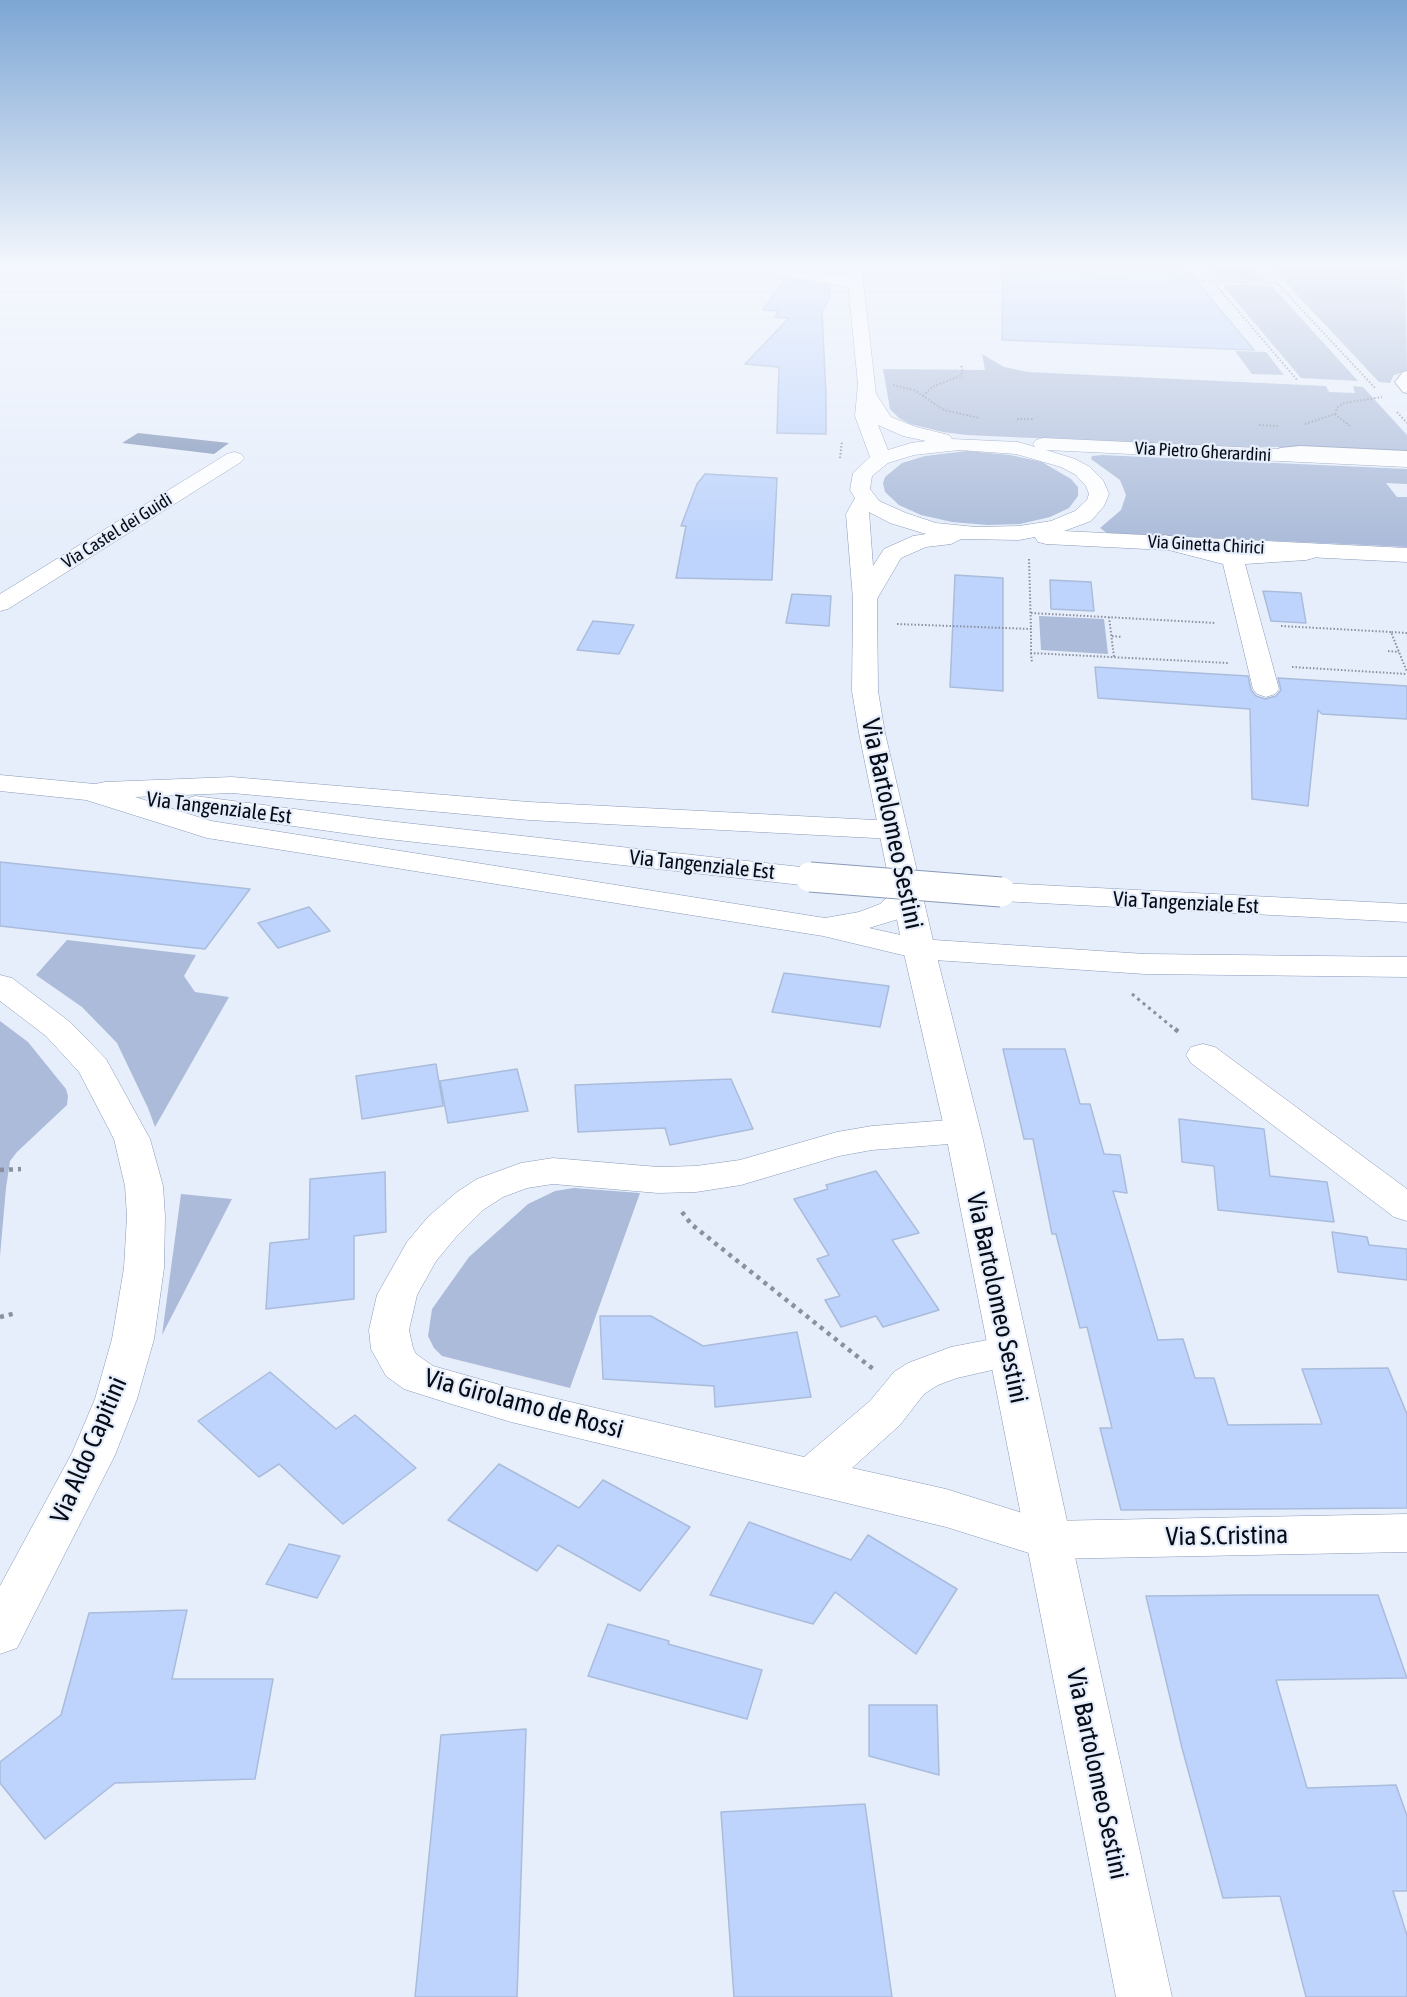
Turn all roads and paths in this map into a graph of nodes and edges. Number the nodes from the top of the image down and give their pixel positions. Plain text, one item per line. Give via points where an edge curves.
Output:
1 (863, 357) edge
2 (1278, 357) edge
3 (1346, 357) edge
4 (961, 365) dead end
5 (1407, 375) edge
6 (1298, 381) dead end
7 (1407, 389) edge
8 (867, 395) junction
9 (923, 396) dead end
10 (1391, 405) dead end
11 (1407, 423) edge
12 (1296, 425) dead end
13 (842, 441) dead end
14 (968, 444) junction
15 (1000, 446) junction
16 (1271, 454) junction
17 (1407, 455) edge
18 (234, 458) dead end
19 (881, 459) junction
20 (1407, 461) edge
21 (840, 463) dead end
22 (866, 498) junction
23 (976, 534) junction
24 (1005, 534) junction
25 (1165, 542) junction
26 (1320, 551) junction
27 (1407, 555) edge
28 (1029, 560) dead end
29 (1233, 560) junction
30 (865, 599) junction
31 (0, 604) edge
32 (1030, 613) junction
33 (1109, 617) junction
34 (1221, 623) dead end
35 (893, 624) dead end
36 (1278, 626) dead end
37 (1031, 629) junction
38 (1391, 632) junction
39 (1407, 633) edge
40 (1112, 636) junction
41 (1122, 637) dead end
42 (1388, 651) dead end
43 (1399, 652) junction
44 (1031, 653) junction
45 (1114, 657) junction
46 (1032, 663) dead end
47 (1260, 665) junction
48 (1407, 673) edge
49 (1266, 689) dead end
50 (0, 783) edge
51 (86, 791) junction
52 (894, 830) junction
53 (907, 896) junction
54 (1407, 913) edge
55 (824, 927) junction
56 (919, 949) junction
57 (1407, 967) edge
58 (0, 985) edge
59 (1203, 1055) dead end
60 (962, 1131) junction
61 (21, 1169) dead end
62 (0, 1170) edge
63 (658, 1180) junction
64 (1407, 1208) edge
65 (16, 1312) dead end
66 (0, 1317) edge
67 (1008, 1352) junction
68 (902, 1392) junction
69 (811, 1477) junction
70 (1407, 1533) edge
71 (1048, 1540) junction
72 (0, 1633) edge
73 (1144, 1997) edge

1 - 8 main road
2 - 6 path
3 - 12 path via 1383,397 1344,403 1335,414
4 - 9 path via 960,376 935,385
5 - 7 lane via 1401,382
8 - 14 main road via 877,414 892,425
8 - 19 main road via 865,416
10 - 11 path
13 - 21 path
14 - 15 main road
14 - 19 main road via 926,446
15 - 16 main road, Via Pietro Gherardini via 1035,444
15 - 24 main road via 1037,452 1068,463 1089,476 1099,494 1094,507 1076,520 1044,530
16 - 17 lane via 1300,450
16 - 20 main road, Via Pietro Gherardini
18 - 31 main road, Via Castel dei Guidi
19 - 22 main road, Via Bartolomeo Sestini via 861,477 859,485
22 - 23 main road via 907,522
22 - 30 main road, Via Bartolomeo Sestini via 857,514
23 - 24 main road
23 - 30 main road via 921,541 892,554
24 - 25 main road, Via Ginetta Chirici
25 - 26 main road, Via Ginetta Chirici
25 - 29 main road
26 - 27 main road, Via Ginetta Chirici
26 - 29 main road
28 - 32 path
29 - 47 main road
30 - 52 main road, Via Bartolomeo Sestini via 867,707
32 - 33 path
32 - 37 path
33 - 34 path
33 - 40 path
35 - 37 path
36 - 38 path
37 - 44 path
38 - 39 path
38 - 43 path
40 - 41 path
40 - 45 path
42 - 43 path
43 - 48 path
44 - 45 path
44 - 46 path
45 - 47 path
47 - 48 path
47 - 49 main road
50 - 51 main road, Via Tangenziale Est
51 - 52 main road via 232,785 529,811
51 - 54 main road, Via Tangenziale Est, bridge via 380,829 810,877 1001,892
51 - 55 main road via 207,829
52 - 53 main road, Via Bartolomeo Sestini
53 - 55 main road via 891,911
53 - 56 main road, Via Bartolomeo Sestini
55 - 56 main road
56 - 57 main road via 1145,964
56 - 60 main road, Via Bartolomeo Sestini
58 - 72 main road, Via Aldo Capitini via 57,1029 94,1067 132,1139 144,1186 146,1233 133,1339 116,1399 93,1455
59 - 64 main road
60 - 63 main road, Via Girolamo de Rossi via 863,1139 741,1172
60 - 67 main road, Via Bartolomeo Sestini
61 - 62 path
63 - 68 path via 691,1224
63 - 69 main road, Via Girolamo de Rossi via 554,1171 521,1176 490,1188 442,1227 407,1275 392,1312 392,1349 401,1365 419,1378 448,1387
65 - 66 path
67 - 68 main road via 937,1367 909,1383
67 - 71 main road, Via Bartolomeo Sestini
68 - 69 main road via 885,1413
69 - 71 main road, Via Girolamo de Rossi via 946,1508
70 - 71 main road, Via S.Cristina
71 - 73 main road, Via Bartolomeo Sestini

